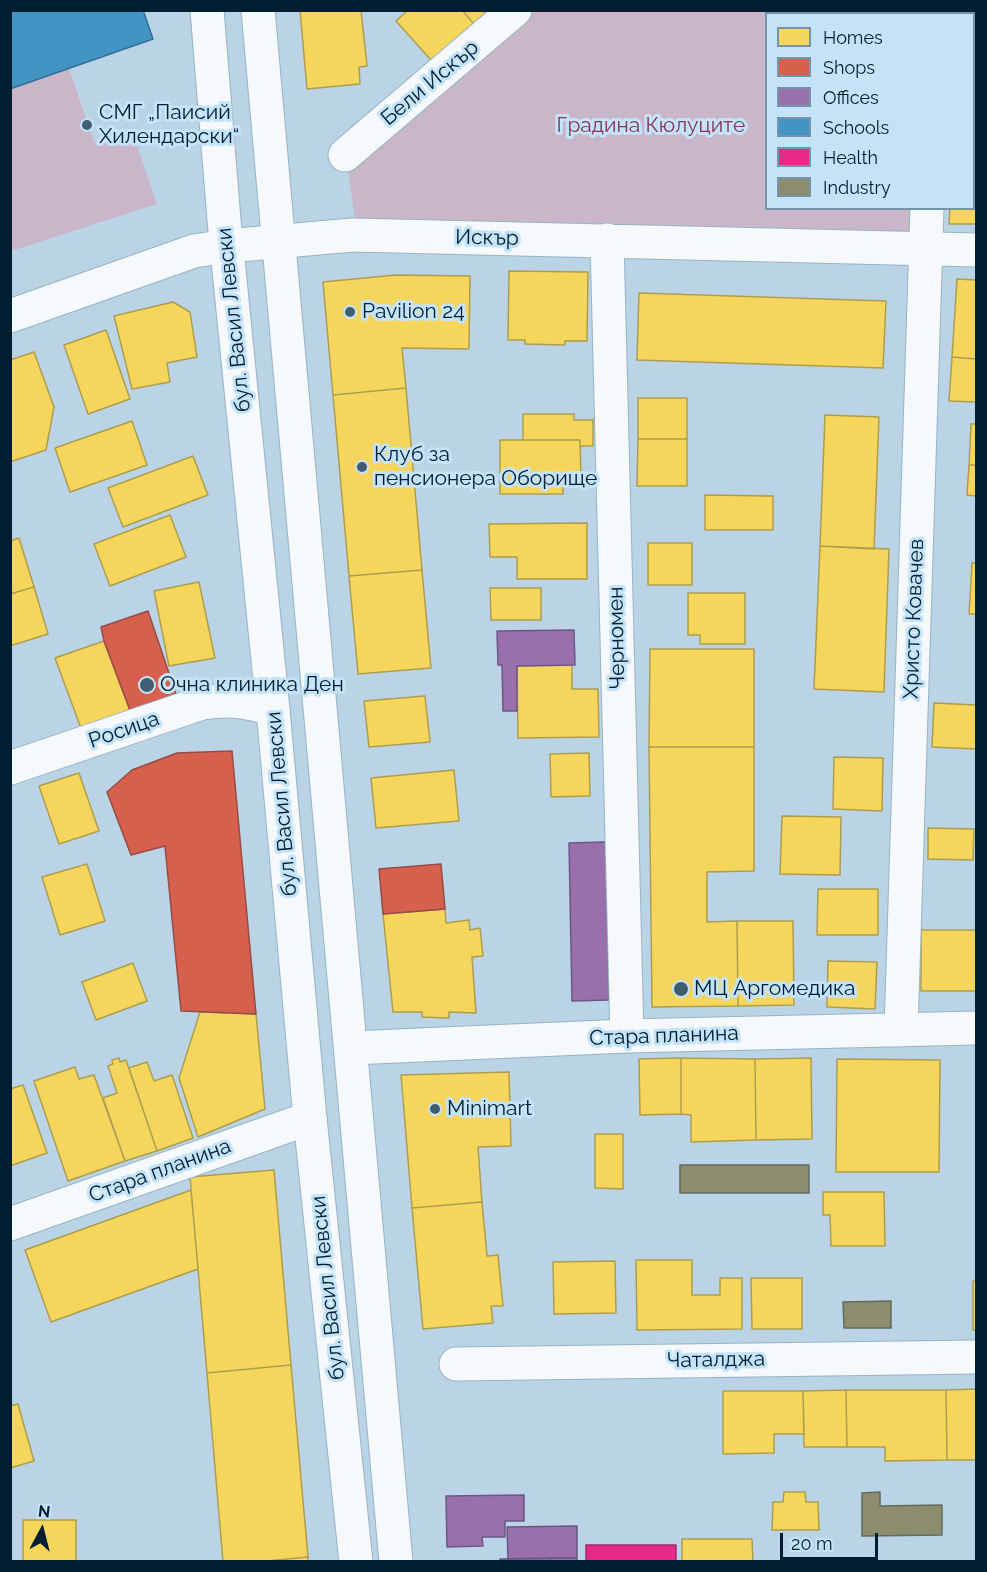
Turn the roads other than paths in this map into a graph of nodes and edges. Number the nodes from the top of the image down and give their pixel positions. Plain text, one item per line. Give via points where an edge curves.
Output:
1 (207, 10) edge
2 (258, 10) edge
3 (515, 10) edge
4 (345, 155) dead end
5 (927, 210) edge
6 (607, 240) junction
7 (279, 241) junction
8 (227, 246) junction
9 (926, 249) junction
10 (976, 250) edge
11 (10, 316) edge
12 (273, 710) junction
13 (11, 768) edge
14 (976, 1028) edge
15 (901, 1030) junction
16 (627, 1036) junction
17 (351, 1048) junction
18 (310, 1118) junction
19 (10, 1224) edge
20 (976, 1357) edge
21 (456, 1364) dead end
22 (356, 1562) edge
23 (396, 1562) edge

1 - 8 street, бул. Васил Левски
2 - 7 street, бул. Васил Левски
3 - 4 street, Бели Искър
5 - 9 street, Христо Ковачев
6 - 7 street, Искър via 353,235
6 - 9 street, Искър
6 - 16 street, Черномен
7 - 8 street, Искър
7 - 17 street, бул. Васил Левски
8 - 11 street, Искър via 186,253
8 - 12 street, бул. Васил Левски
9 - 10 street, Искър
9 - 15 street, Христо Ковачев
12 - 13 street, Росица via 227,700 202,703
12 - 18 street, бул. Васил Левски
14 - 15 street, Стара планина
15 - 16 street, Стара планина
16 - 17 street, Стара планина
17 - 23 street, бул. Васил Левски
18 - 19 street, Стара планина
18 - 22 street, бул. Васил Левски
20 - 21 street, Чаталджа

